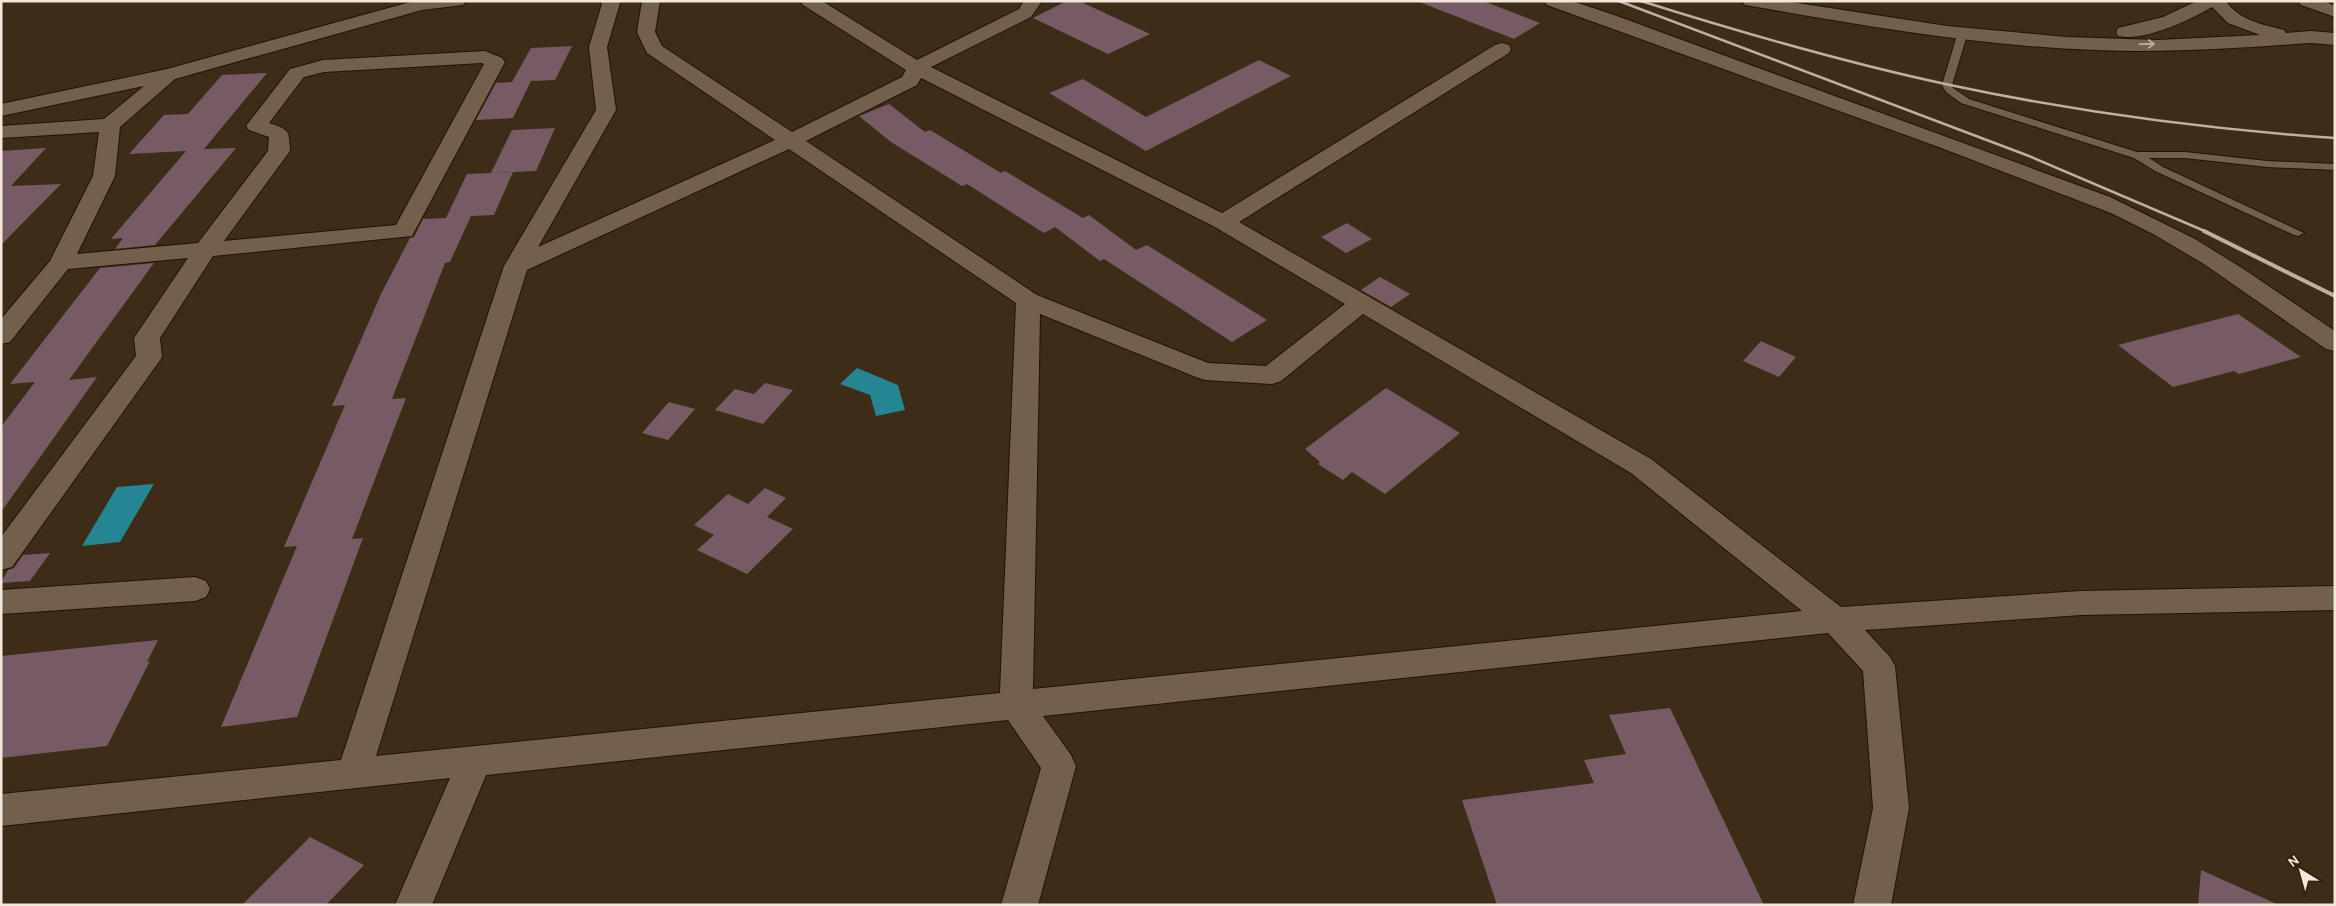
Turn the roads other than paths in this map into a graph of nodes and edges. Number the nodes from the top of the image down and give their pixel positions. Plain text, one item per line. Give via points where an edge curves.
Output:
1 (457, 1) edge
2 (609, 1) edge
3 (651, 1) edge
4 (809, 1) edge
5 (1033, 1) edge
6 (1553, 1) edge
7 (1751, 1) edge
8 (1807, 1) edge
9 (2210, 1) edge
10 (2217, 1) edge
11 (2312, 2) edge
12 (2335, 12) edge
13 (2335, 18) edge
14 (1963, 32) junction
15 (2335, 32) edge
16 (2311, 38) junction
17 (2335, 39) edge
18 (1502, 49) dead end
19 (917, 68) junction
20 (168, 75) junction
21 (1, 110) edge
22 (110, 125) junction
23 (1, 132) edge
24 (790, 140) junction
25 (2136, 155) junction
26 (2335, 167) edge
27 (1223, 222) junction
28 (2298, 233) dead end
29 (206, 249) junction
30 (61, 263) junction
31 (516, 266) junction
32 (1028, 300) junction
33 (1362, 303) junction
34 (1, 336) edge
35 (2335, 342) edge
36 (1, 560) edge
37 (195, 589) dead end
38 (2335, 598) edge
39 (1, 602) edge
40 (1836, 620) junction
41 (1016, 705) junction
42 (475, 761) junction
43 (354, 773) junction
44 (1, 810) edge
45 (413, 905) edge
46 (1019, 905) edge
47 (1872, 905) edge

1 - 20 street via 421,5
2 - 31 street via 598,47 606,110
3 - 24 street via 646,32 654,49
4 - 19 street
5 - 19 street via 1025,13 933,57
6 - 35 street via 1609,18 1725,64 1951,144 2124,212 2199,250
7 - 14 street via 1855,19
8 - 9 street via 1906,18 2071,34 2118,33 2155,27 2192,13
10 - 16 street via 2228,15 2257,28
11 - 12 street
11 - 13 street
14 -> 16 street via 2065,43 2120,45
14 - 25 lane via 1950,68 1948,90 1965,101
15 - 16 street
16 - 17 street
18 - 27 street
19 - 24 street via 910,81
19 - 27 street
20 - 21 street
20 - 22 street
22 - 23 street
22 - 30 street via 104,176
24 - 31 street
24 - 32 street
25 - 26 lane via 2185,155
25 - 28 lane via 2159,169
27 - 33 street
29 - 29 street via 404,231 495,62 485,57 323,66 297,73 256,126 279,134 279,151
29 - 30 street
29 - 36 street via 147,338 149,356
30 - 34 street
31 - 43 street
32 - 33 street via 1205,371 1272,375
32 - 41 street
33 - 40 street via 1642,466
37 - 39 street
38 - 40 street via 2081,603
40 - 41 street
40 - 47 street via 1879,666 1891,808
41 - 42 street
41 - 46 street via 1059,766
42 - 43 street
42 - 45 street
43 - 44 street

